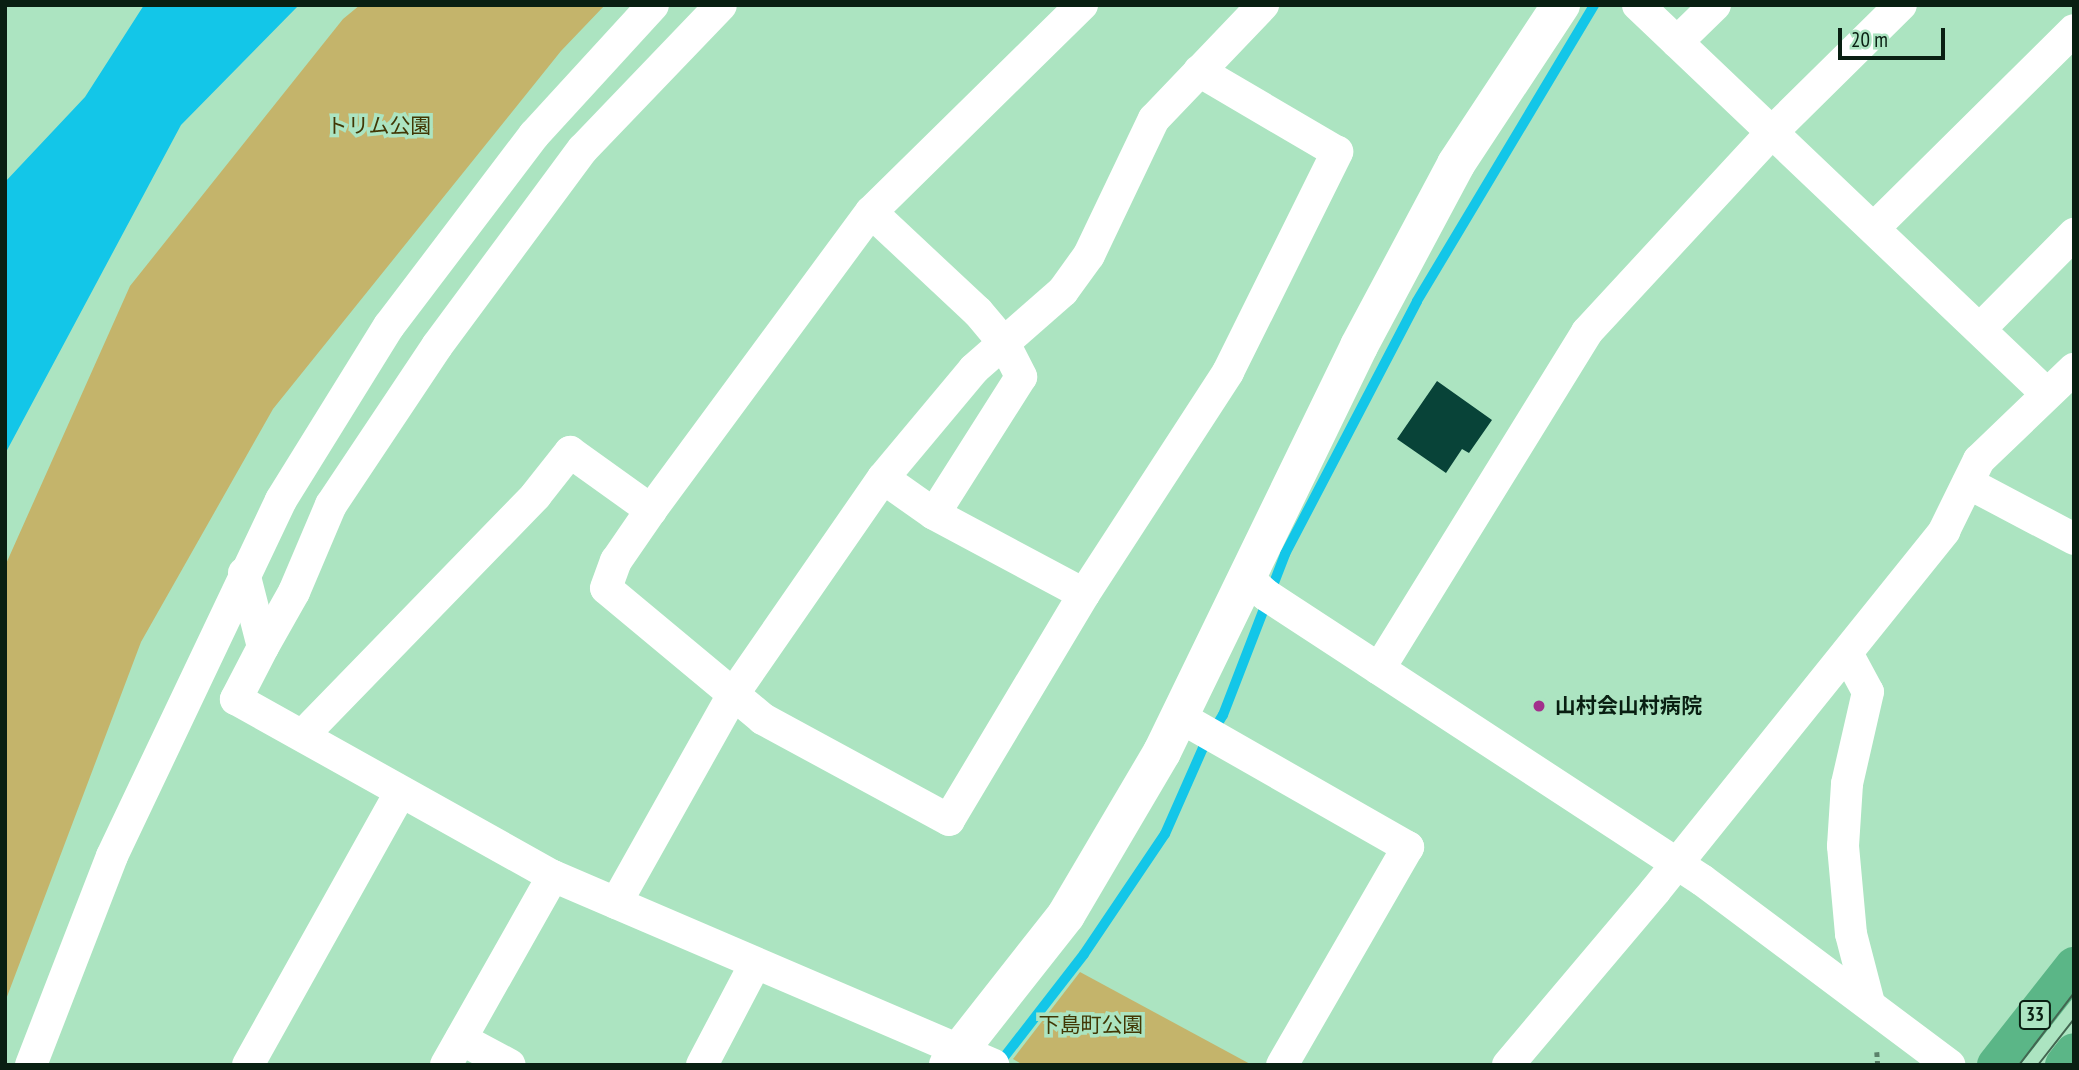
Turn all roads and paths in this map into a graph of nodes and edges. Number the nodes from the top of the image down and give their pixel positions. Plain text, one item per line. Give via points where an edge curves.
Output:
1 (653, 5) edge
2 (721, 5) edge
3 (1082, 5) edge
4 (1561, 5) edge
5 (1637, 5) edge
6 (1715, 5) edge
7 (1901, 5) edge
8 (1250, 9) edge
9 (2074, 30) edge
10 (1677, 43) junction
11 (1199, 71) junction
12 (1772, 132) junction
13 (871, 212) junction
14 (1874, 229) junction
15 (2074, 234) edge
16 (1980, 329) junction
17 (1004, 342) junction
18 (2074, 369) edge
19 (2046, 393) junction
20 (883, 478) junction
21 (1968, 483) junction
22 (651, 510) junction
23 (934, 514) junction
24 (2074, 539) edge
25 (244, 573) junction
26 (1084, 594) junction
27 (1267, 595) junction
28 (263, 647) junction
29 (1847, 653) junction
30 (1379, 669) junction
31 (732, 696) junction
32 (1196, 728) junction
33 (303, 735) junction
34 (400, 793) junction
35 (1676, 865) junction
36 (552, 876) junction
37 (616, 903) junction
38 (755, 964) junction
39 (2074, 966) edge
40 (1869, 1003) junction
41 (454, 1052) edge
42 (2074, 1052) edge
43 (972, 1060) edge
44 (32, 1065) edge
45 (248, 1065) edge
46 (510, 1065) edge
47 (702, 1065) edge
48 (1282, 1065) edge
49 (1508, 1065) edge
50 (1949, 1065) edge
51 (1996, 1065) edge
52 (2064, 1065) edge

1 - 25 street via 534,135 389,326 281,500
2 - 28 street via 583,149 438,346 331,505 294,592
3 - 13 street
4 - 27 street via 1456,164
5 - 10 street
6 - 10 street
7 - 12 street
8 - 11 street
9 - 14 street
10 - 12 street
11 - 17 street via 1154,119 1089,255 1063,291
11 - 26 street via 1337,152 1228,372
12 - 14 street
12 - 30 street via 1587,332
13 - 17 street
13 - 22 street
14 - 16 street
15 - 16 street
16 - 19 street
17 - 20 street via 974,369
17 - 23 street via 1021,377
18 - 19 street
19 - 21 street via 1979,460
20 - 23 street
20 - 31 street
21 - 24 street
21 - 29 street via 1944,531
22 - 31 street via 616,561 607,588
22 - 33 street via 570,452 536,495
23 - 26 street
25 - 28 street
25 - 44 street via 112,856
26 - 31 street via 948,820 763,719
27 - 30 street
27 - 32 street
28 - 33 street via 236,699
29 - 35 street
29 - 40 street via 1868,692 1847,784 1843,846 1851,934
30 - 35 street
31 - 37 street
32 - 43 street via 1162,752 1066,915
32 - 48 street via 1408,847
33 - 34 street
34 - 36 street
34 - 45 street
35 - 40 street
35 - 49 street
36 - 37 street
36 - 41 street
37 - 38 street
38 - 43 street
38 - 47 street
39 - 51 highway, 33
40 - 50 street
41 - 46 street
42 - 52 highway, 33

